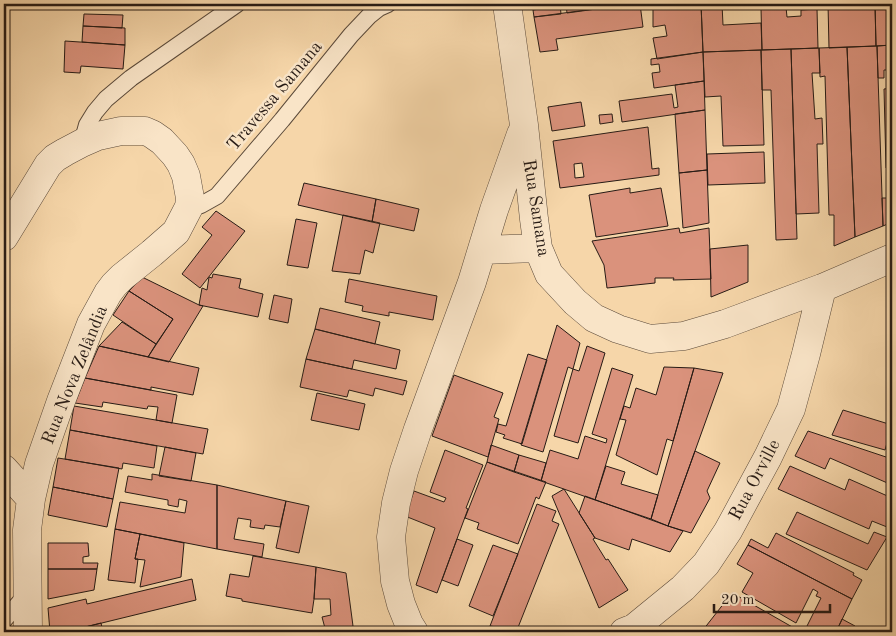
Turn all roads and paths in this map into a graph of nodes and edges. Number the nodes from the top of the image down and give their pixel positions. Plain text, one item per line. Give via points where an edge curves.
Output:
1 (237, 4) edge
2 (388, 4) edge
3 (507, 4) edge
4 (524, 125) junction
5 (82, 143) junction
6 (189, 207) junction
7 (4, 237) edge
8 (538, 248) junction
9 (482, 250) junction
10 (892, 258) edge
11 (822, 288) junction
12 (4, 469) edge
13 (31, 499) junction
14 (28, 593) junction
15 (4, 620) edge
16 (28, 632) edge
17 (414, 632) edge
18 (624, 632) edge

1 - 5 lane via 106,99 87,125
2 - 6 lane, Travessa Samana via 369,16 351,35 217,196 201,205
3 - 4 street, Rua Samana
4 - 8 street, Rua Samana
4 - 9 street
5 - 6 street via 121,131 152,134 170,149 181,164 189,189
5 - 7 street via 48,165
6 - 13 street, Rua Nova Zelândia via 176,232 114,285 91,324 39,464
8 - 9 street
8 - 11 street, Rua Samana via 549,274 594,318 650,339 684,336 725,324
9 - 17 street via 412,446 395,512 391,537 395,581
10 - 11 street, Rua Samana
11 - 18 street, Rua Orville via 791,409 728,531 706,564 682,588 634,628
12 - 13 street
13 - 14 street, Rua Nova Zelândia via 27,530
14 - 15 lane
14 - 16 street, Rua Nova Zelândia

